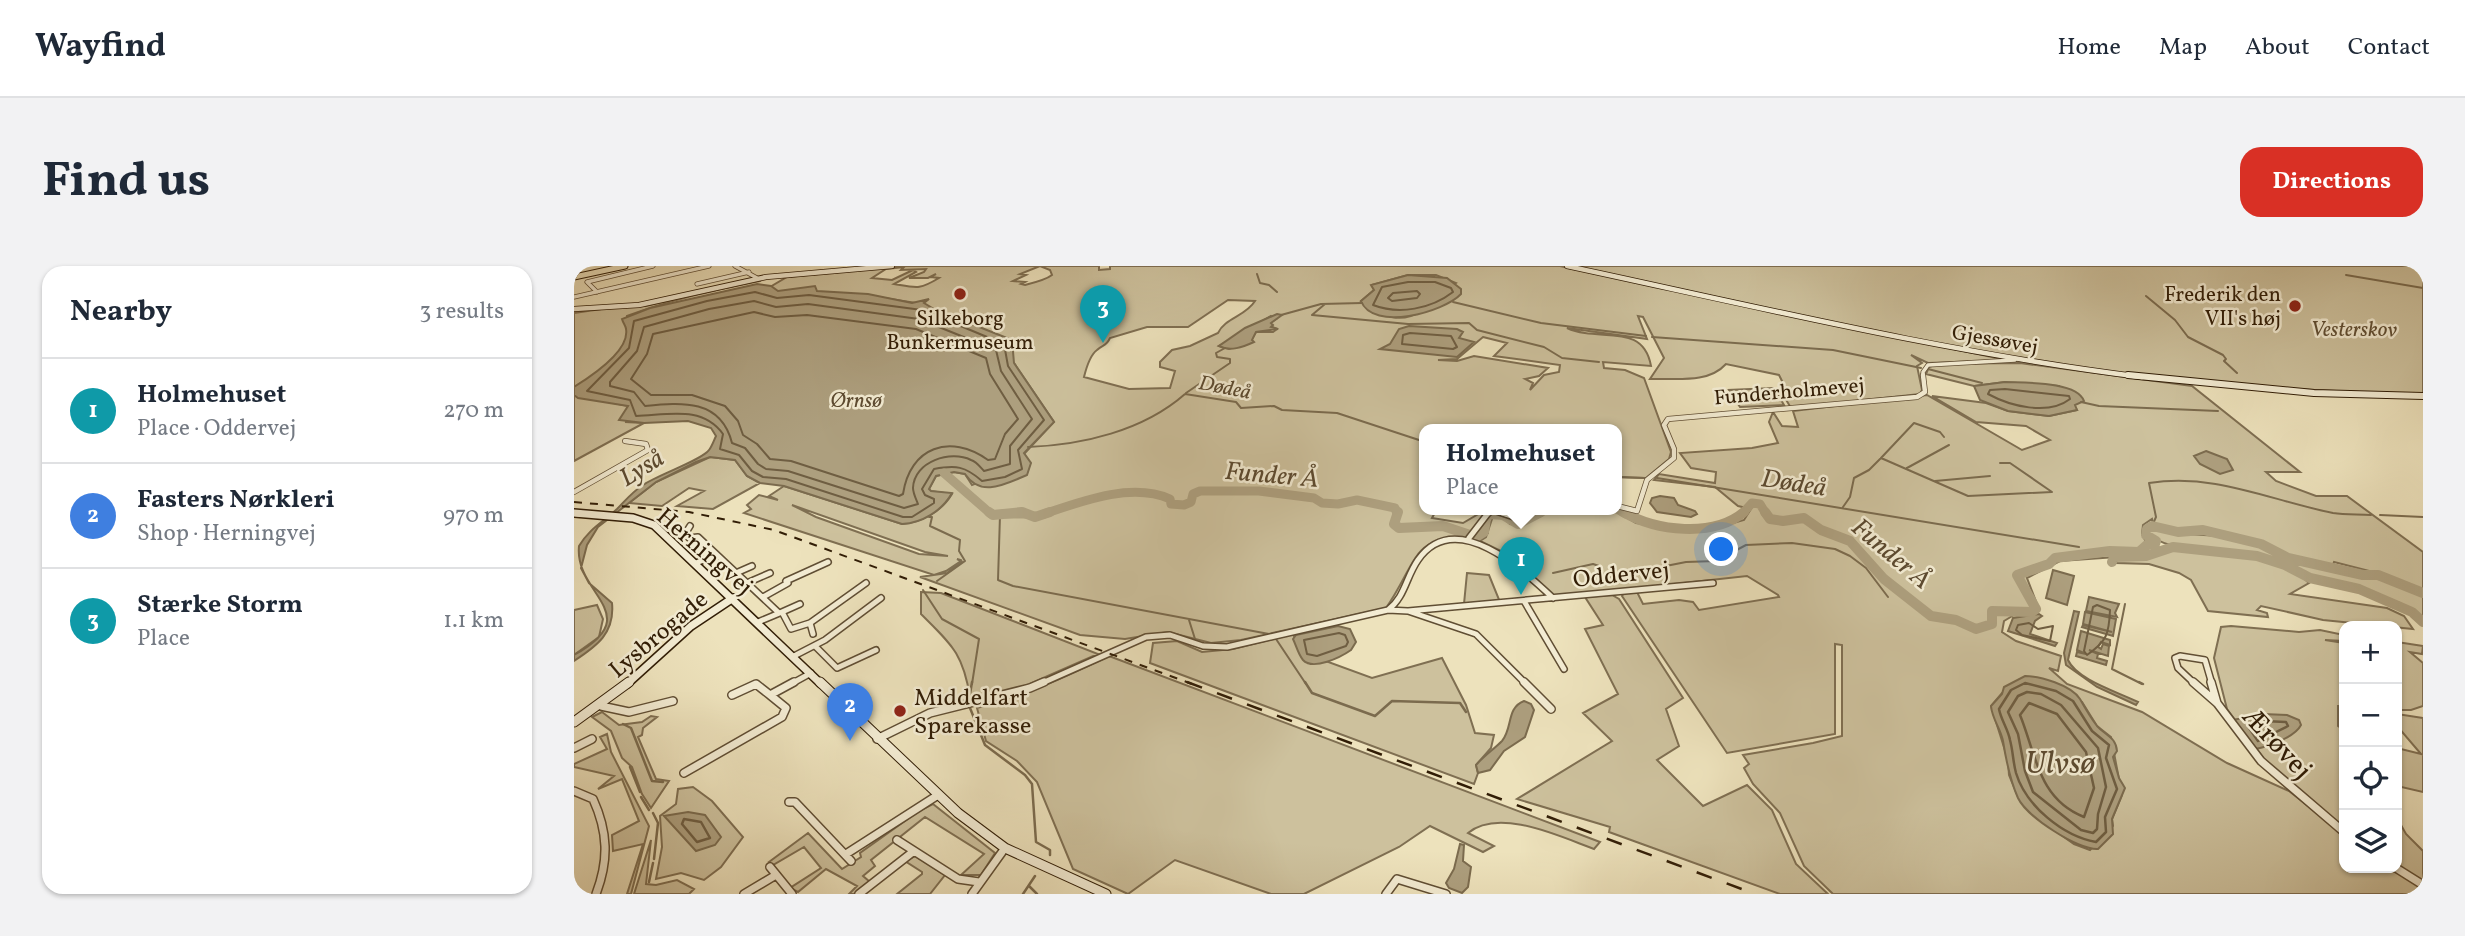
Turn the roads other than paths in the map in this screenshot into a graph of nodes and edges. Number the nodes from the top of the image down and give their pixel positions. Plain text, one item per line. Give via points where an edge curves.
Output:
1 (621, 266) edge
2 (653, 266) edge
3 (672, 266) edge
4 (709, 266) edge
5 (735, 266) edge
6 (892, 266) edge
7 (1567, 266) edge
8 (681, 272) junction
9 (749, 272) junction
10 (575, 276) edge
11 (757, 278) junction
12 (697, 284) dead end
13 (597, 292) junction
14 (574, 297) edge
15 (574, 309) edge
16 (2015, 360) junction
17 (2423, 396) edge
18 (625, 441) dead end
19 (574, 492) edge
20 (1622, 507) edge
21 (574, 513) edge
22 (1484, 515) edge
23 (690, 526) dead end
24 (1472, 536) junction
25 (716, 555) junction
26 (828, 562) dead end
27 (696, 563) junction
28 (752, 566) dead end
29 (736, 573) junction
30 (770, 573) dead end
31 (747, 583) junction
32 (866, 583) dead end
33 (1713, 583) dead end
34 (763, 597) junction
35 (733, 598) junction
36 (881, 598) dead end
37 (1553, 598) junction
38 (1524, 601) junction
39 (800, 604) dead end
40 (1388, 610) junction
41 (1408, 611) junction
42 (780, 612) junction
43 (758, 622) junction
44 (810, 623) junction
45 (813, 634) dead end
46 (815, 646) junction
47 (876, 650) dead end
48 (794, 656) junction
49 (1564, 669) dead end
50 (811, 673) junction
51 (732, 695) dead end
52 (770, 695) junction
53 (673, 701) dead end
54 (2217, 704) junction
55 (601, 706) junction
56 (1551, 709) dead end
57 (574, 722) edge
58 (592, 738) dead end
59 (877, 738) junction
60 (574, 748) edge
61 (684, 773) dead end
62 (574, 791) edge
63 (938, 795) junction
64 (789, 802) dead end
65 (2339, 828) edge
66 (897, 840) dead end
67 (1005, 848) junction
68 (914, 851) junction
69 (770, 867) dead end
70 (2402, 872) edge
71 (776, 875) junction
72 (979, 882) junction
73 (2423, 885) edge
74 (596, 894) edge
75 (744, 894) edge
76 (792, 894) edge
77 (859, 894) edge
78 (972, 894) edge
79 (1105, 894) edge
80 (1386, 894) edge
81 (1446, 894) edge

1 - 10 main road
2 - 13 street via 587,282
3 - 8 street
4 - 8 street
5 - 9 street
6 - 11 street
7 - 16 street, Gjessøvej
8 - 13 street
9 - 11 street
9 - 12 street
11 - 15 street via 646,302
13 - 14 street
16 - 17 street, Gjessøvej via 2241,388
16 - 20 street, Funderholmevej via 1928,365 1923,372 1925,392 1917,397 1668,419 1664,425 1674,458 1647,480 1637,511
18 - 19 street via 646,444 648,450
21 - 27 street, Herningvej via 643,520
22 - 24 street
23 - 25 street via 685,534 698,537
24 - 37 street via 1516,564
24 - 40 street via 1438,543 1425,551 1397,603
25 - 27 street
25 - 29 street
26 - 34 street
27 - 35 street, Herningvej
28 - 29 street
29 - 31 street
30 - 31 street
31 - 34 street
32 - 44 street
33 - 37 street, Oddervej
34 - 42 street
35 - 43 street, Herningvej
35 - 55 street, Lysbrogade via 679,637
36 - 46 street
37 - 38 street, Oddervej
38 - 41 street, Oddervej
38 - 49 street
39 - 42 street
40 - 41 street
40 - 59 street via 1227,647 1203,646 1170,635 1146,637 1030,688 930,713
41 - 56 street via 1476,634
42 - 43 street
42 - 44 street via 791,629
43 - 48 street, Herningvej
44 - 45 street
46 - 47 street via 836,668
46 - 48 street
48 - 50 street, Herningvej
50 - 52 street
50 - 59 street, Herningvej
51 - 52 street via 756,684
52 - 61 street via 786,708 782,717
53 - 55 street via 629,712
54 - 54 street, Ærøvej via 2205,660 2175,658 2178,668
54 - 65 street, Ærøvej via 2261,761
55 - 57 street, Lysbrogade
58 - 60 street
59 - 63 street, Herningvej
62 - 74 street via 593,799 604,820 607,859
63 - 64 street via 849,858 795,802
63 - 67 street, Herningvej
66 - 68 street
67 - 72 street
67 - 79 street, Herningvej
68 - 72 street via 958,879
68 - 77 street
69 - 71 street
70 - 73 street
71 - 75 street
71 - 76 street
72 - 78 street
80 - 81 street via 1397,879

